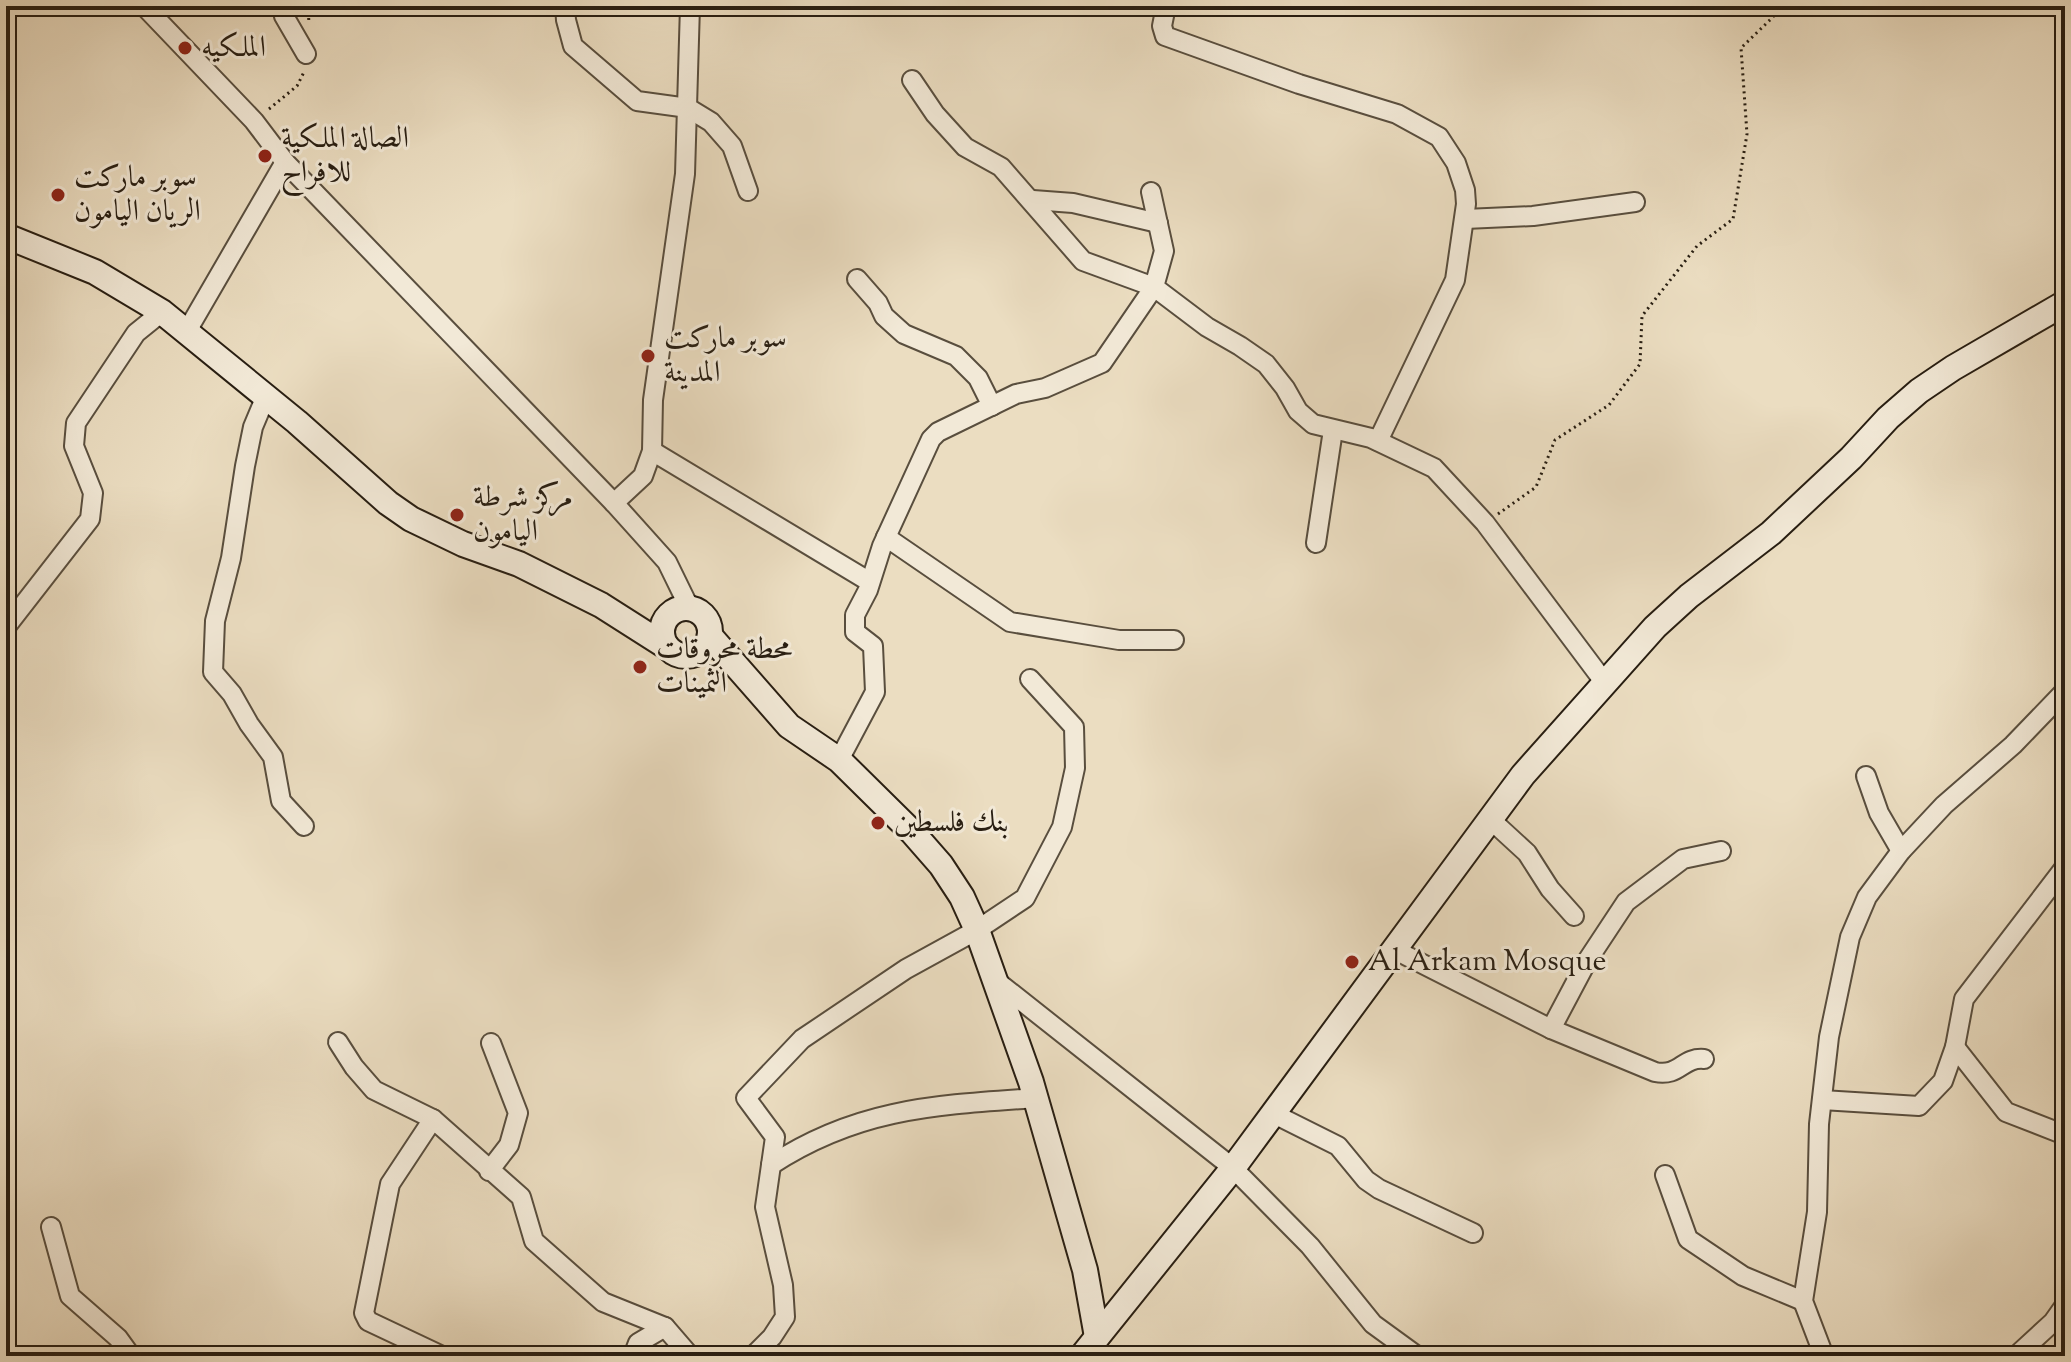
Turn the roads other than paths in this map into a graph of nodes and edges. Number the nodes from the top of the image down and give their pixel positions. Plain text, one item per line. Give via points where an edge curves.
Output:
1 (144, 6) edge
2 (282, 6) edge
3 (565, 6) edge
4 (690, 6) edge
5 (1166, 6) edge
6 (306, 54) road end
7 (912, 80) dead end
8 (688, 108) junction
9 (285, 162) junction
10 (748, 191) dead end
11 (1151, 192) dead end
12 (1033, 200) junction
13 (1635, 202) dead end
14 (1465, 219) junction
15 (1158, 223) junction
16 (6, 236) edge
17 (857, 279) dead end
18 (1154, 287) junction
19 (2065, 303) edge
20 (162, 312) junction
21 (187, 331) junction
22 (266, 396) junction
23 (992, 406) junction
24 (1333, 430) junction
25 (1378, 441) junction
26 (652, 451) junction
27 (614, 503) junction
28 (886, 537) junction
29 (1316, 543) dead end
30 (870, 582) junction
31 (689, 607) junction
32 (6, 627) edge
33 (710, 636) junction
34 (1174, 640) dead end
35 (667, 647) junction
36 (1030, 679) dead end
37 (1605, 683) junction
38 (2065, 691) edge
39 (839, 760) junction
40 (1866, 776) dead end
41 (1490, 819) junction
42 (304, 826) dead end
43 (1721, 851) dead end
44 (1901, 851) junction
45 (2065, 867) edge
46 (1574, 916) dead end
47 (977, 930) junction
48 (1395, 950) junction
49 (995, 980) junction
50 (1551, 1029) junction
51 (338, 1042) dead end
52 (491, 1043) dead end
53 (1955, 1047) junction
54 (1704, 1059) dead end
55 (1036, 1098) junction
56 (1822, 1100) junction
57 (1274, 1114) junction
58 (433, 1119) junction
59 (2065, 1135) edge
60 (771, 1165) junction
61 (1233, 1168) junction
62 (489, 1171) junction
63 (1665, 1175) dead end
64 (51, 1227) dead end
65 (1473, 1233) dead end
66 (1803, 1301) junction
67 (2065, 1305) edge
68 (665, 1327) junction
69 (1094, 1350) edge
70 (131, 1356) edge
71 (442, 1356) edge
72 (496, 1356) edge
73 (503, 1356) edge
74 (633, 1356) edge
75 (690, 1356) edge
76 (753, 1356) edge
77 (1417, 1356) edge
78 (1824, 1356) edge
79 (2016, 1356) edge

1 - 9 street via 254,121
2 - 6 street
3 - 8 street via 573,46 637,101
4 - 8 street
5 - 14 street via 1165,36 1397,114 1439,137 1461,177
7 - 12 street via 965,147 1001,167
8 - 10 street via 711,122 732,146
8 - 26 street via 685,174 653,400
9 - 21 street
9 - 27 street
11 - 15 street
12 - 15 street via 1073,203
12 - 18 street via 1083,261
13 - 14 street
14 - 25 street via 1455,280
15 - 18 street via 1164,251
16 - 20 street via 95,272
17 - 23 street via 904,334 956,356 978,378
18 - 23 street via 1102,363
18 - 24 street via 1253,354 1276,375 1305,418
19 - 37 street via 1919,391 1760,542 1663,619
20 - 21 street
20 - 32 street via 136,333 76,423 74,446 93,493 90,519
21 - 22 street
22 - 35 street via 411,519 601,605
22 - 42 street via 253,427 215,621 213,672 273,757 281,801
23 - 28 street via 931,439
24 - 25 street
24 - 29 street
25 - 37 street via 1434,468 1485,523
26 - 27 street via 643,476
26 - 30 street
27 - 31 street via 667,562
28 - 30 street
28 - 34 street via 1010,622 1119,640
30 - 39 street via 854,623 855,632 873,646 875,692
31 - 33 street via 703,614
31 - 35 street via 667,617 662,631
33 - 35 street via 696,655 680,656
33 - 39 street via 789,726
36 - 47 street via 1074,727 1072,783 1062,827 1025,898
37 - 41 street
38 - 44 street
39 - 47 street via 935,858
40 - 44 street
41 - 46 street via 1527,853
41 - 48 street
43 - 50 street via 1683,859 1626,902
44 - 56 street via 1867,897 1850,937
45 - 53 street via 1964,999
47 - 49 street
47 - 60 street via 906,969 802,1039 746,1098 775,1137
48 - 50 street
48 - 57 street
49 - 55 street
49 - 61 street
50 - 54 street via 1657,1072
51 - 58 street via 374,1090
52 - 62 street via 518,1113 509,1145
53 - 56 street via 1943,1081 1919,1106
53 - 59 street via 2006,1112
55 - 60 street via 880,1115 831,1132
55 - 69 street via 1085,1270
56 - 66 street via 1817,1212
57 - 61 street
57 - 65 street via 1338,1146 1379,1189
58 - 62 street
58 - 71 street via 390,1184 364,1313 368,1321
60 - 76 street via 765,1207 785,1317
61 - 69 street
61 - 77 street via 1310,1246 1373,1324
62 - 68 street via 521,1197 534,1241 580,1282 603,1302
63 - 66 street via 1688,1239 1743,1276
64 - 70 street via 70,1296
66 - 78 street
67 - 79 street
68 - 74 street via 638,1343
68 - 75 street
72 - 73 street

